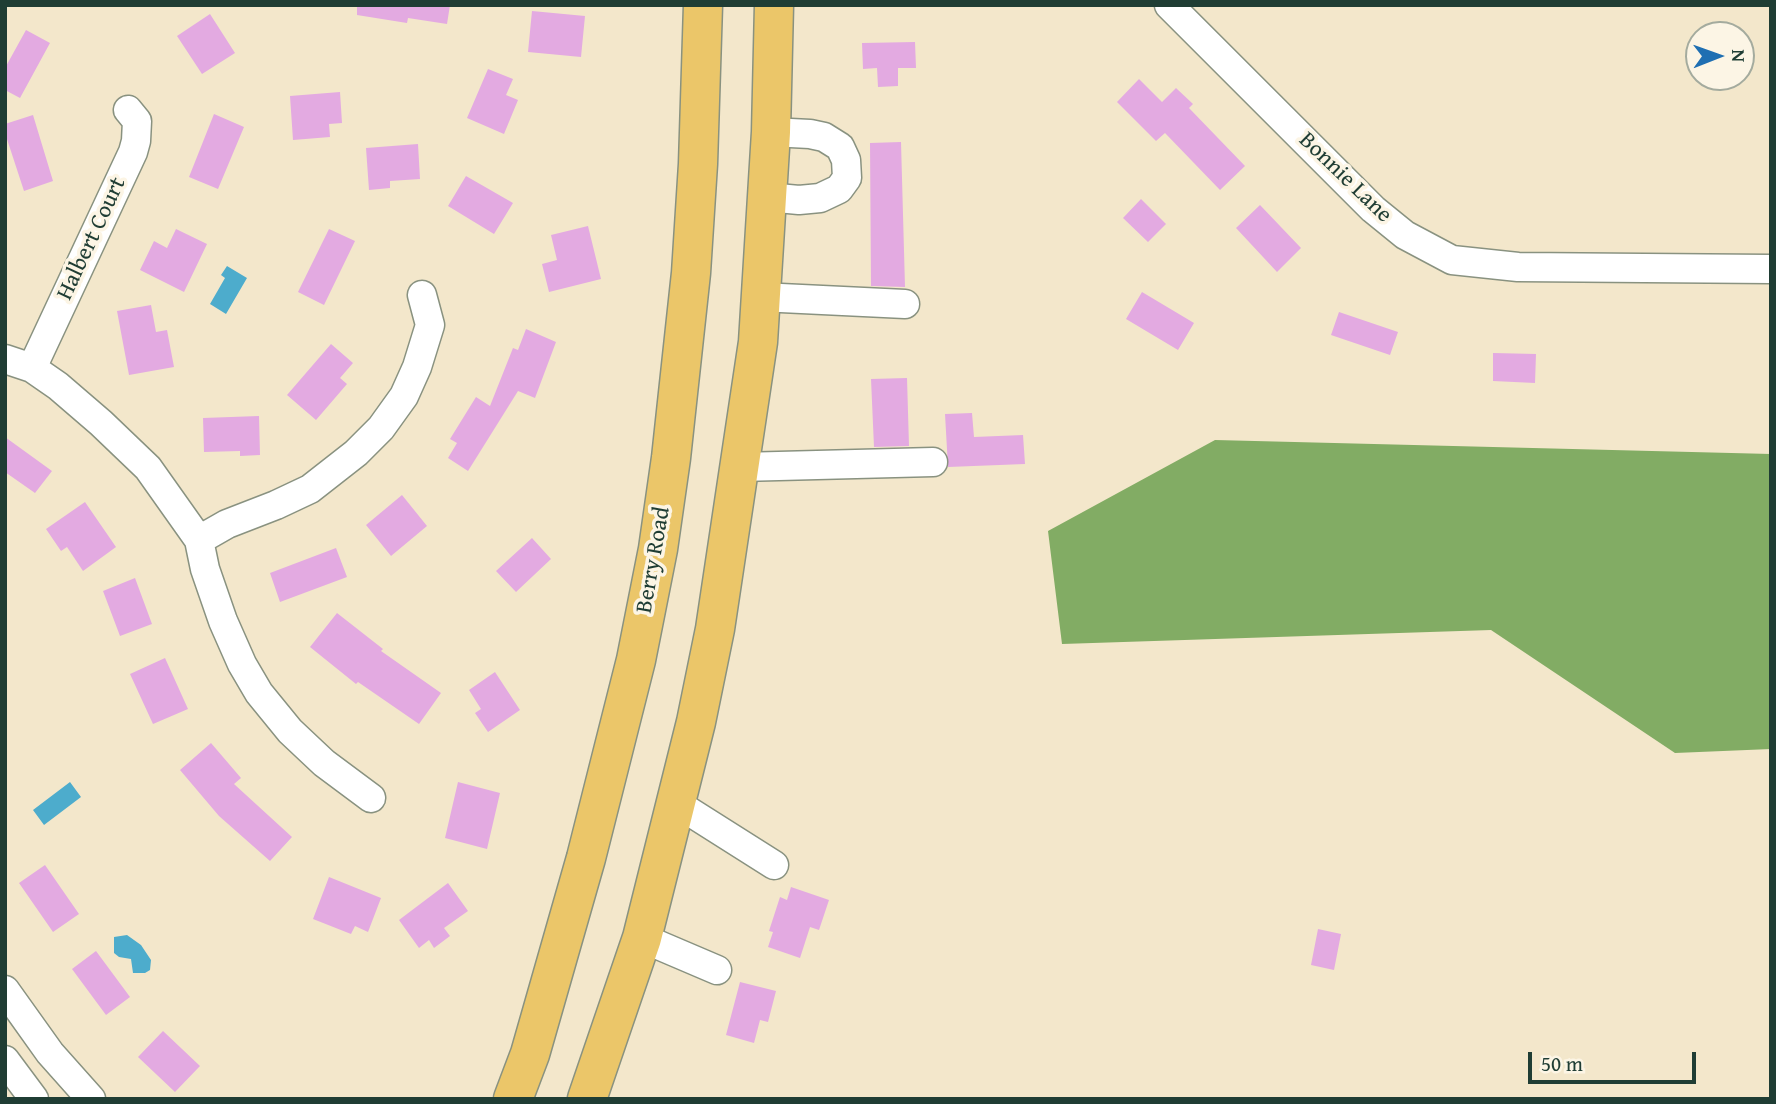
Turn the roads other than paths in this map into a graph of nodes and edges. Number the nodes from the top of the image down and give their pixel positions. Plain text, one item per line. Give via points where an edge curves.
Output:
1 (703, 5) edge
2 (774, 5) edge
3 (1169, 5) edge
4 (128, 110) dead end
5 (771, 132) junction
6 (767, 197) junction
7 (1771, 269) edge
8 (422, 295) dead end
9 (760, 297) junction
10 (905, 304) dead end
11 (5, 359) edge
12 (32, 368) junction
13 (933, 462) dead end
14 (740, 467) junction
15 (199, 540) junction
16 (371, 798) dead end
17 (676, 803) junction
18 (774, 866) dead end
19 (642, 938) junction
20 (717, 970) dead end
21 (5, 990) edge
22 (5, 1059) edge
23 (34, 1099) edge
24 (91, 1099) edge
25 (513, 1099) edge
26 (587, 1099) edge

1 - 25 highway, Berry Road via 692,260 658,550 636,660 586,859
2 - 5 highway
3 - 7 street, Bonnie Lane via 1373,209 1405,235 1452,260 1531,267
4 - 12 street, Halbert Court via 137,121 133,152
5 - 6 highway
5 - 6 street via 824,137 840,147 847,178 839,189 820,198
6 - 9 highway
8 - 15 street via 430,325 404,396 381,428 310,489
9 - 10 street
9 - 14 highway
11 - 12 street
12 - 15 street via 82,405 148,468
13 - 14 street
14 - 17 highway via 715,629
15 - 16 street via 223,621 259,693 324,763
17 - 18 street
17 - 19 highway
19 - 20 street
19 - 26 highway
21 - 24 street via 50,1053
22 - 23 street

